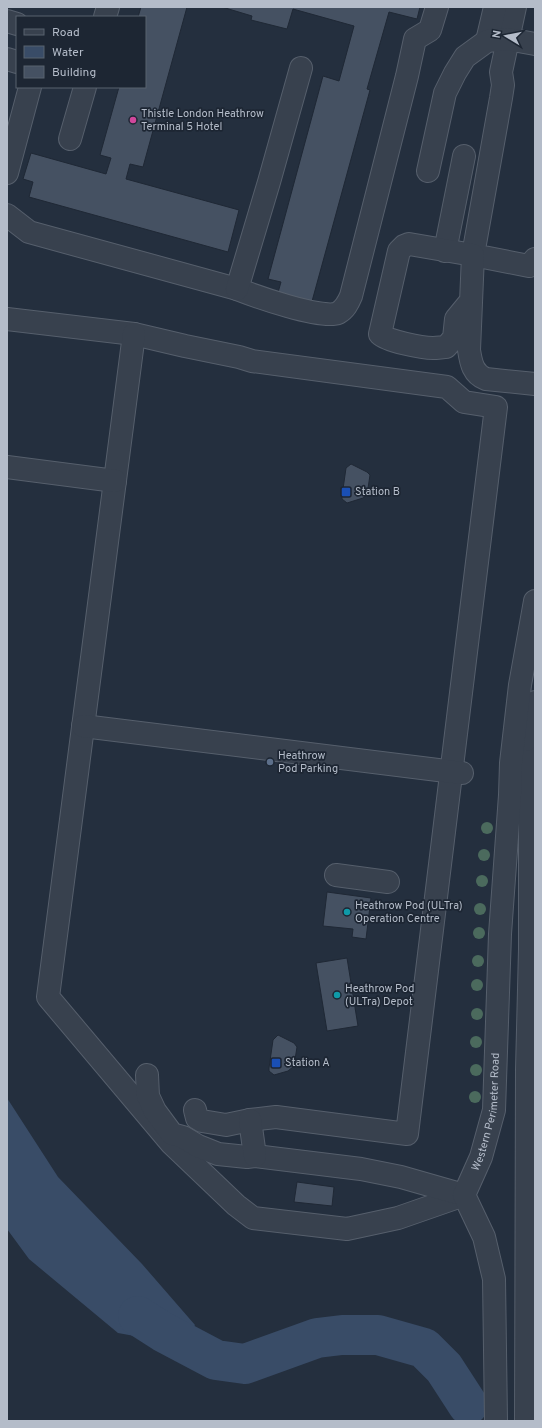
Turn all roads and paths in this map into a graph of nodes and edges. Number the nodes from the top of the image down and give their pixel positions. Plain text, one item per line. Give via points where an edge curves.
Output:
1 (437, 7) edge
2 (495, 7) edge
3 (515, 7) edge
4 (497, 40) junction
5 (535, 44) edge
6 (301, 68) dead end
7 (30, 88) edge
8 (85, 88) edge
9 (70, 138) dead end
10 (464, 156) dead end
11 (428, 171) dead end
12 (7, 173) edge
13 (7, 215) edge
14 (446, 251) junction
15 (473, 255) junction
16 (535, 259) edge
17 (237, 289) junction
18 (470, 302) junction
19 (7, 319) edge
20 (134, 334) junction
21 (535, 384) edge
22 (7, 467) edge
23 (115, 481) junction
24 (535, 601) edge
25 (520, 685) junction
26 (535, 702) edge
27 (83, 726) junction
28 (525, 742) junction
29 (457, 773) junction
30 (510, 795) junction
31 (336, 875) dead end
32 (388, 882) dead end
33 (535, 911) edge
34 (530, 949) junction
35 (147, 1076) dead end
36 (194, 1110) dead end
37 (250, 1120) junction
38 (255, 1156) junction
39 (464, 1195) junction
40 (496, 1421) edge
41 (526, 1421) edge

1 - 17 street via 430,30 415,39 351,296 344,309 336,314 311,312
2 - 4 street
3 - 4 street
4 - 5 street
4 - 11 street via 465,58 455,73 445,93
4 - 15 street via 503,85
6 - 17 street
7 - 12 street
8 - 9 street
10 - 14 street
13 - 17 street via 29,232
14 - 15 street
14 - 18 street via 409,244 399,251 380,334 384,338 399,342 432,348 446,347 454,338 456,319
15 - 16 street via 529,266
15 - 18 street
18 - 21 street via 469,350 474,371 486,379
19 - 20 street
20 - 23 street
20 - 29 street via 252,361 447,387 464,402 496,407
22 - 23 street
23 - 27 street
24 - 25 street, Western Perimeter Road
25 - 28 street, Western Perimeter Road
25 - 30 street, Western Perimeter Road via 513,738
26 - 28 street, Western Perimeter Road
27 - 29 street
27 - 39 street via 48,997 171,1143 252,1218 347,1229 398,1218
28 - 30 street, Western Perimeter Road
28 - 34 street, Western Perimeter Road via 530,780
29 - 37 street via 406,1134 276,1117
30 - 39 street, Western Perimeter Road via 500,934 494,1110 481,1157
31 - 32 street
33 - 34 street, Western Perimeter Road
34 - 41 street, Western Perimeter Road
35 - 38 street via 148,1096 155,1111 172,1134 218,1154
36 - 37 street via 197,1118 202,1121 226,1125
37 - 38 street
38 - 39 street via 361,1169 401,1177
39 - 40 street via 484,1238 494,1279

